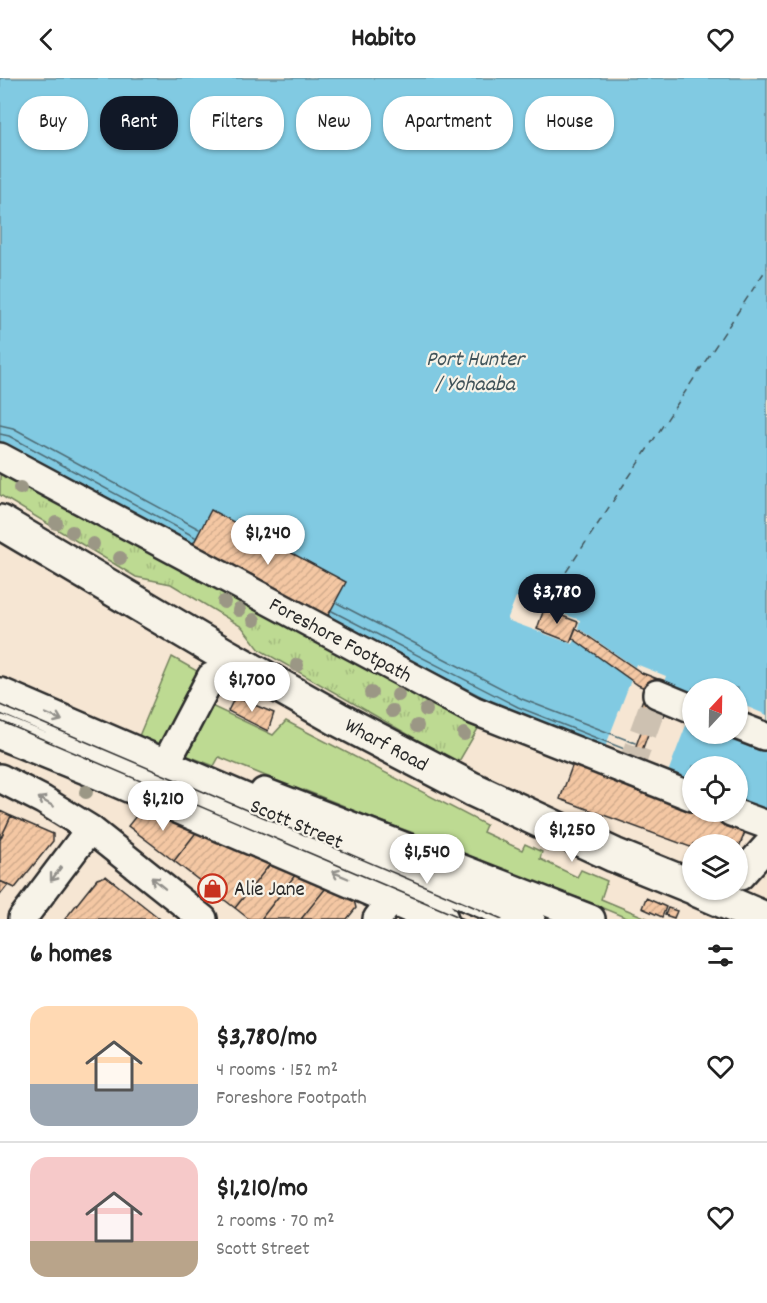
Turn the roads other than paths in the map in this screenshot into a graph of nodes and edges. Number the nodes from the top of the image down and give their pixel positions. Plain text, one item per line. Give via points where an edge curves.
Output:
1 (0, 457) edge
2 (0, 522) edge
3 (211, 677) dead end
4 (657, 694) dead end
5 (0, 695) edge
6 (682, 704) edge
7 (748, 730) edge
8 (0, 732) edge
9 (764, 736) dead end
10 (137, 742) dead end
11 (168, 758) junction
12 (0, 778) edge
13 (682, 793) edge
14 (748, 818) edge
15 (767, 825) edge
16 (90, 829) junction
17 (767, 846) edge
18 (748, 867) edge
19 (682, 883) edge
20 (721, 900) edge
21 (385, 909) edge
22 (22, 919) edge
23 (203, 919) edge
24 (441, 919) edge
25 (528, 919) edge
26 (591, 919) edge
27 (765, 919) edge

1 - 13 street, Foreshore Footpath via 473,710
2 - 19 main road, Wharf Road via 224,654 410,757 614,855
3 - 11 street
4 - 6 street
5 -> 25 main road, Scott Street
7 - 9 street
21 -> 8 main road, Scott Street
10 - 11 street
11 - 26 street
16 -> 12 street
14 - 15 street
16 -> 22 street
23 -> 16 street
17 - 18 street
20 - 27 main road
21 - 24 main road, Scott Street

